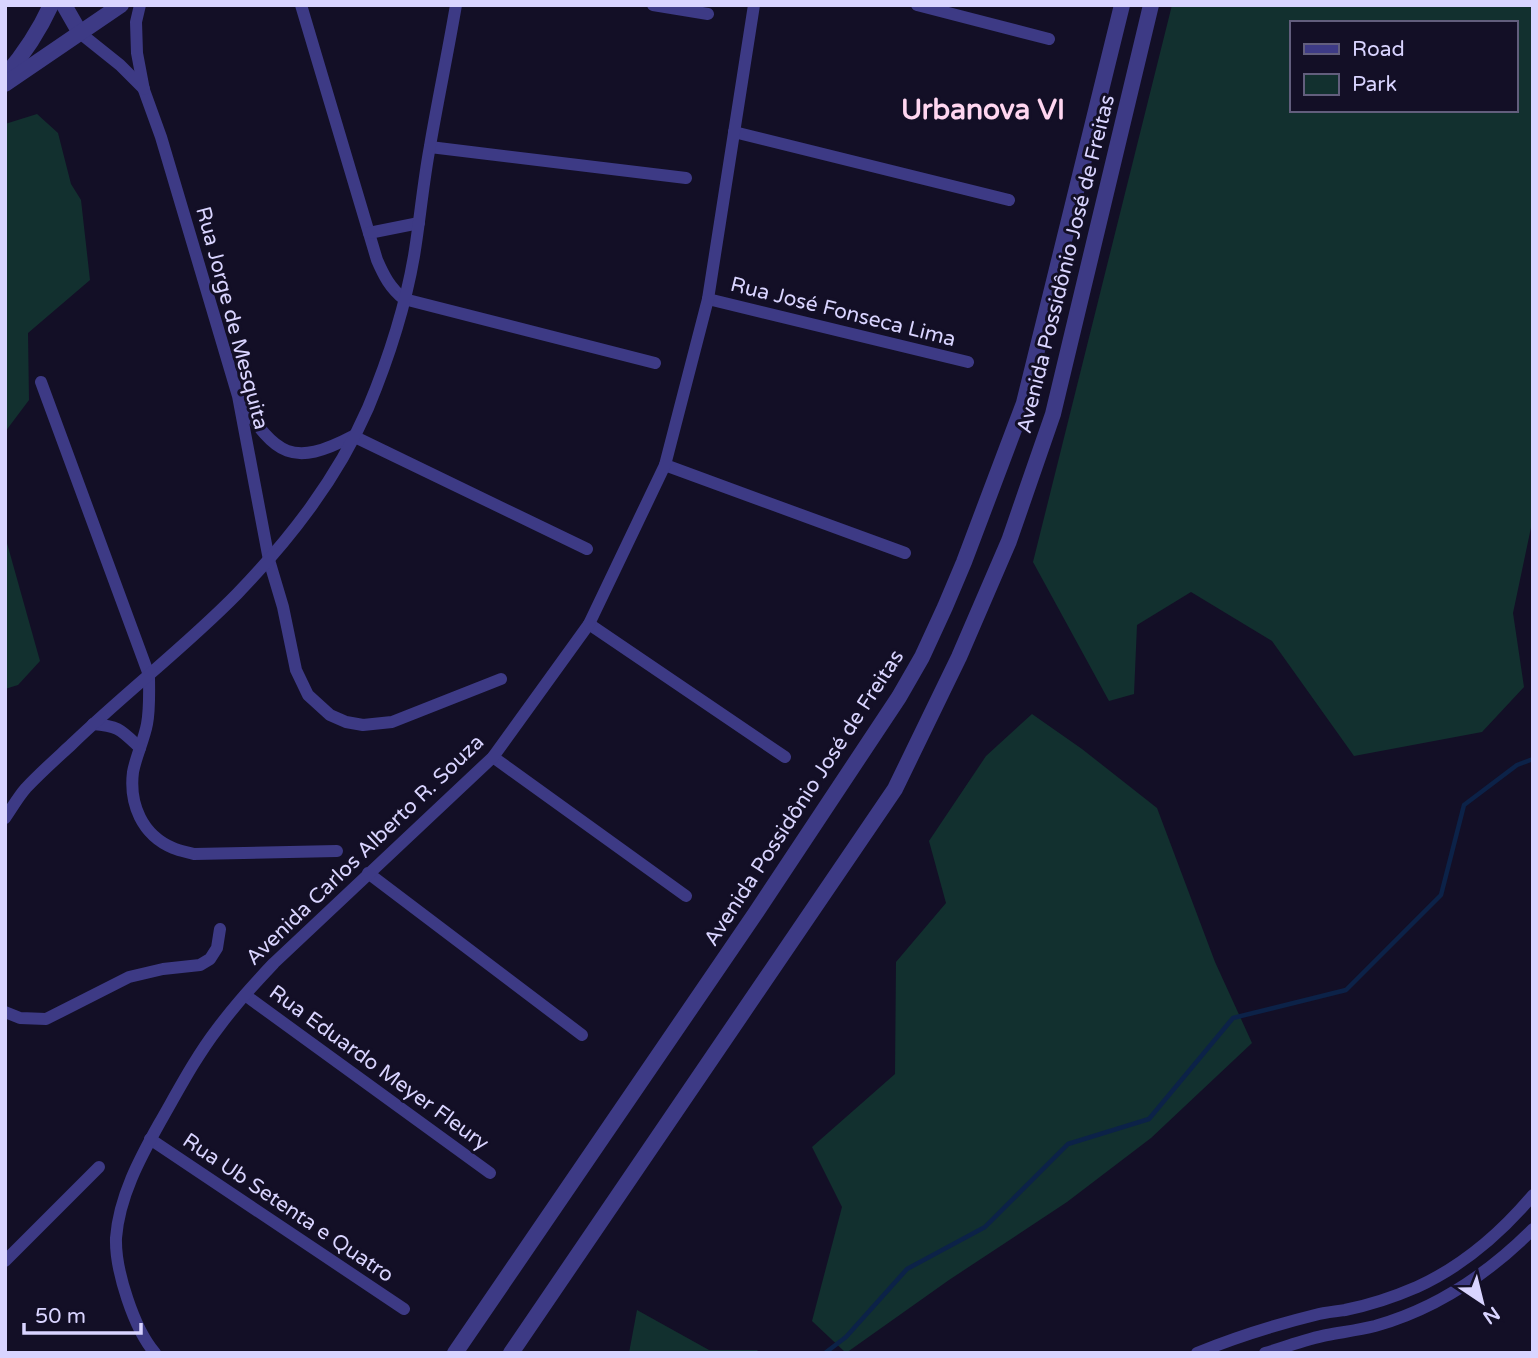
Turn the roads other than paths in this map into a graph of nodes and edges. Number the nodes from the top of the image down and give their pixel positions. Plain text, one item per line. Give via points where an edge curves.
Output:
1 (51, 5) edge
2 (64, 5) edge
3 (121, 5) edge
4 (140, 5) edge
5 (301, 5) edge
6 (456, 5) edge
7 (653, 5) edge
8 (754, 5) edge
9 (917, 5) edge
10 (1122, 5) edge
11 (1151, 5) edge
12 (708, 14) dead end
13 (80, 33) junction
14 (1049, 39) dead end
15 (5, 76) edge
16 (5, 84) edge
17 (144, 90) junction
18 (734, 132) junction
19 (430, 147) junction
20 (686, 178) dead end
21 (1009, 200) dead end
22 (419, 223) junction
23 (369, 233) junction
24 (404, 299) junction
25 (708, 299) junction
26 (968, 362) dead end
27 (656, 363) dead end
28 (41, 383) dead end
29 (238, 396) junction
30 (353, 436) junction
31 (665, 465) junction
32 (587, 549) dead end
33 (905, 553) dead end
34 (269, 560) junction
35 (589, 624) junction
36 (149, 675) junction
37 (501, 678) dead end
38 (93, 724) junction
39 (139, 748) junction
40 (493, 757) junction
41 (785, 757) dead end
42 (5, 818) edge
43 (337, 851) dead end
44 (368, 873) junction
45 (686, 896) dead end
46 (220, 929) dead end
47 (245, 995) junction
48 (5, 1012) edge
49 (582, 1035) dead end
50 (150, 1139) junction
51 (99, 1167) dead end
52 (490, 1173) dead end
53 (1533, 1195) edge
54 (1533, 1229) edge
55 (5, 1261) edge
56 (404, 1309) dead end
57 (155, 1353) edge
58 (455, 1353) edge
59 (511, 1353) edge
60 (1197, 1353) edge
61 (1265, 1353) edge

1 - 15 street via 35,37
2 - 13 street
3 - 13 street
4 - 17 street, Rua Jorge de Mesquita via 137,53
5 - 23 street
6 - 19 street
7 - 12 street
8 - 18 street, Avenida Carlos Alberto R. Souza
9 - 14 street
10 - 58 street, Avenida Possidônio José de Freitas via 1024,403 964,562 922,657 770,891
11 - 59 street, Avenida Possidônio José de Freitas via 1053,414 1009,541 959,657 895,789
13 - 16 street
13 - 17 street, Rua Jorge de Mesquita
17 - 29 street, Rua Jorge de Mesquita
18 - 21 street
18 - 25 street, Avenida Carlos Alberto R. Souza
19 - 20 street
19 - 22 street
22 - 23 street
22 - 24 street
23 - 24 street via 389,285
24 - 27 street
24 - 30 street via 381,375
25 - 26 street, Rua José Fonseca Lima
25 - 31 street, Avenida Carlos Alberto R. Souza
28 - 36 street
29 - 30 street via 257,426 279,448 309,453
29 - 34 street, Rua Jorge de Mesquita
30 - 32 street
30 - 34 street via 314,504
31 - 33 street
31 - 35 street, Avenida Carlos Alberto R. Souza
34 - 36 street
34 - 37 street, Rua Jorge de Mesquita via 296,670 308,695 330,715 363,725 392,722
35 - 40 street, Avenida Carlos Alberto R. Souza
35 - 41 street
36 - 38 street
36 - 39 street via 149,709
38 - 39 street via 122,731
38 - 42 street via 25,789
39 - 43 street via 133,803 154,836 172,848 194,855
40 - 44 street, Avenida Carlos Alberto R. Souza
40 - 45 street
44 - 47 street, Avenida Carlos Alberto R. Souza
44 - 49 street
46 - 48 street via 217,948 200,965 129,977 46,1019
47 - 50 street, Avenida Carlos Alberto R. Souza via 198,1057
47 - 52 street, Rua Eduardo Meyer Fleury
50 - 56 street, Rua Ub Setenta e Quatro
50 - 57 street, Avenida Carlos Alberto R. Souza via 127,1190 116,1238 120,1273 138,1326
51 - 55 street
53 - 60 street via 1481,1247 1417,1287
54 - 61 street via 1495,1265 1427,1307

